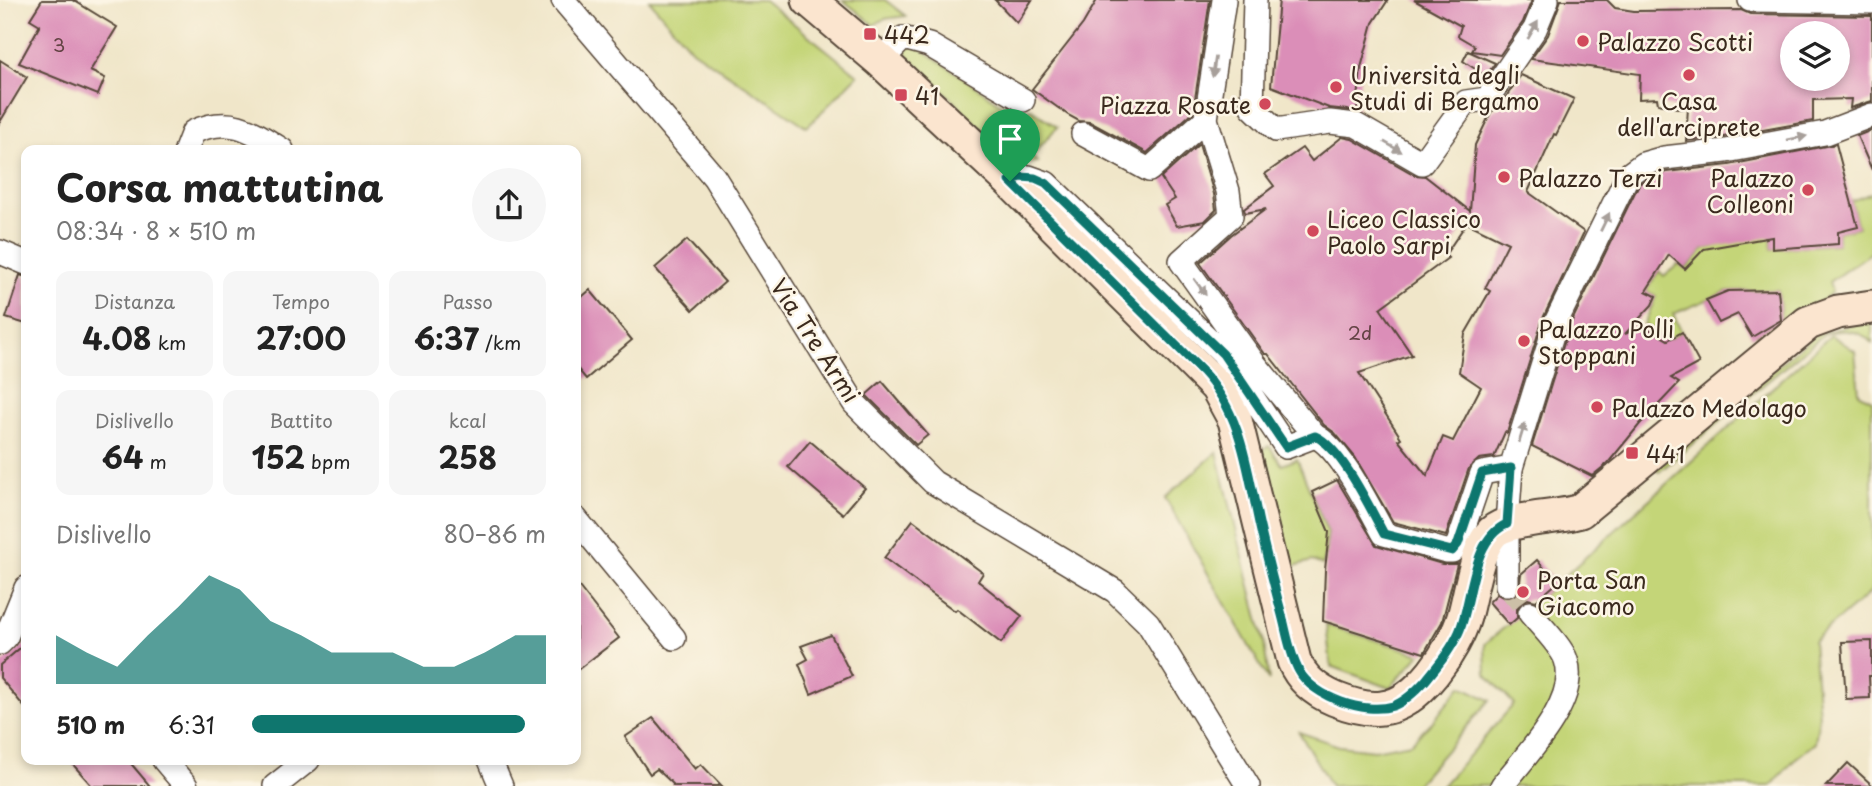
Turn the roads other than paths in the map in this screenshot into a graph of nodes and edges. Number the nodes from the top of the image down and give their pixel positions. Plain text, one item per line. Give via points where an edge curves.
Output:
1 (563, 0) edge
2 (809, 0) edge
3 (1224, 0) edge
4 (1255, 0) edge
5 (1548, 0) edge
6 (1750, 0) edge
7 (1872, 2) edge
8 (881, 61) junction
9 (1023, 100) dead end
10 (1872, 115) edge
11 (1206, 119) junction
12 (1083, 134) dead end
13 (188, 145) edge
14 (273, 145) edge
15 (1010, 181) junction
16 (0, 252) edge
17 (21, 261) edge
18 (1872, 307) edge
19 (1319, 438) junction
20 (1511, 468) junction
21 (1507, 524) junction
22 (581, 525) edge
23 (1507, 585) tunnel mouth
24 (21, 603) edge
25 (1530, 613) tunnel mouth
26 (11, 636) edge
27 (674, 638) dead end
28 (168, 765) edge
29 (301, 765) edge
30 (493, 765) edge
31 (186, 786) edge
32 (275, 786) edge
33 (501, 786) edge
34 (1248, 786) edge
35 (1502, 786) edge

1 - 34 street, Via Tre Armi via 713,177 854,403 933,482 1115,591 1148,623
2 - 8 street
3 -> 11 street
4 -> 5 street via 1252,107 1276,130 1330,122 1356,125 1422,163 1466,102 1487,99 1535,29
6 - 7 street
8 - 9 street via 903,38 929,45
8 - 15 street
20 -> 10 street via 1556,322 1628,176 1643,164 1664,158 1825,133
11 - 12 street via 1149,170
11 -> 19 street via 1231,216 1181,261 1254,363
13 - 14 street via 193,132 210,124 239,125
15 - 19 street via 1029,177 1046,183 1223,354 1286,447
15 - 21 street via 1202,371 1228,404 1294,661 1307,683 1336,700 1367,708 1396,705 1406,699 1453,645 1481,552 1492,533
16 - 17 street
18 - 21 street via 1808,323 1580,511
19 - 20 street via 1350,474 1384,534 1446,551 1458,544 1482,473
20 - 21 street
21 - 23 street
22 - 27 street
24 - 26 street
25 - 35 street via 1566,659 1568,675 1564,699
28 - 31 street
29 - 32 street
30 - 33 street

